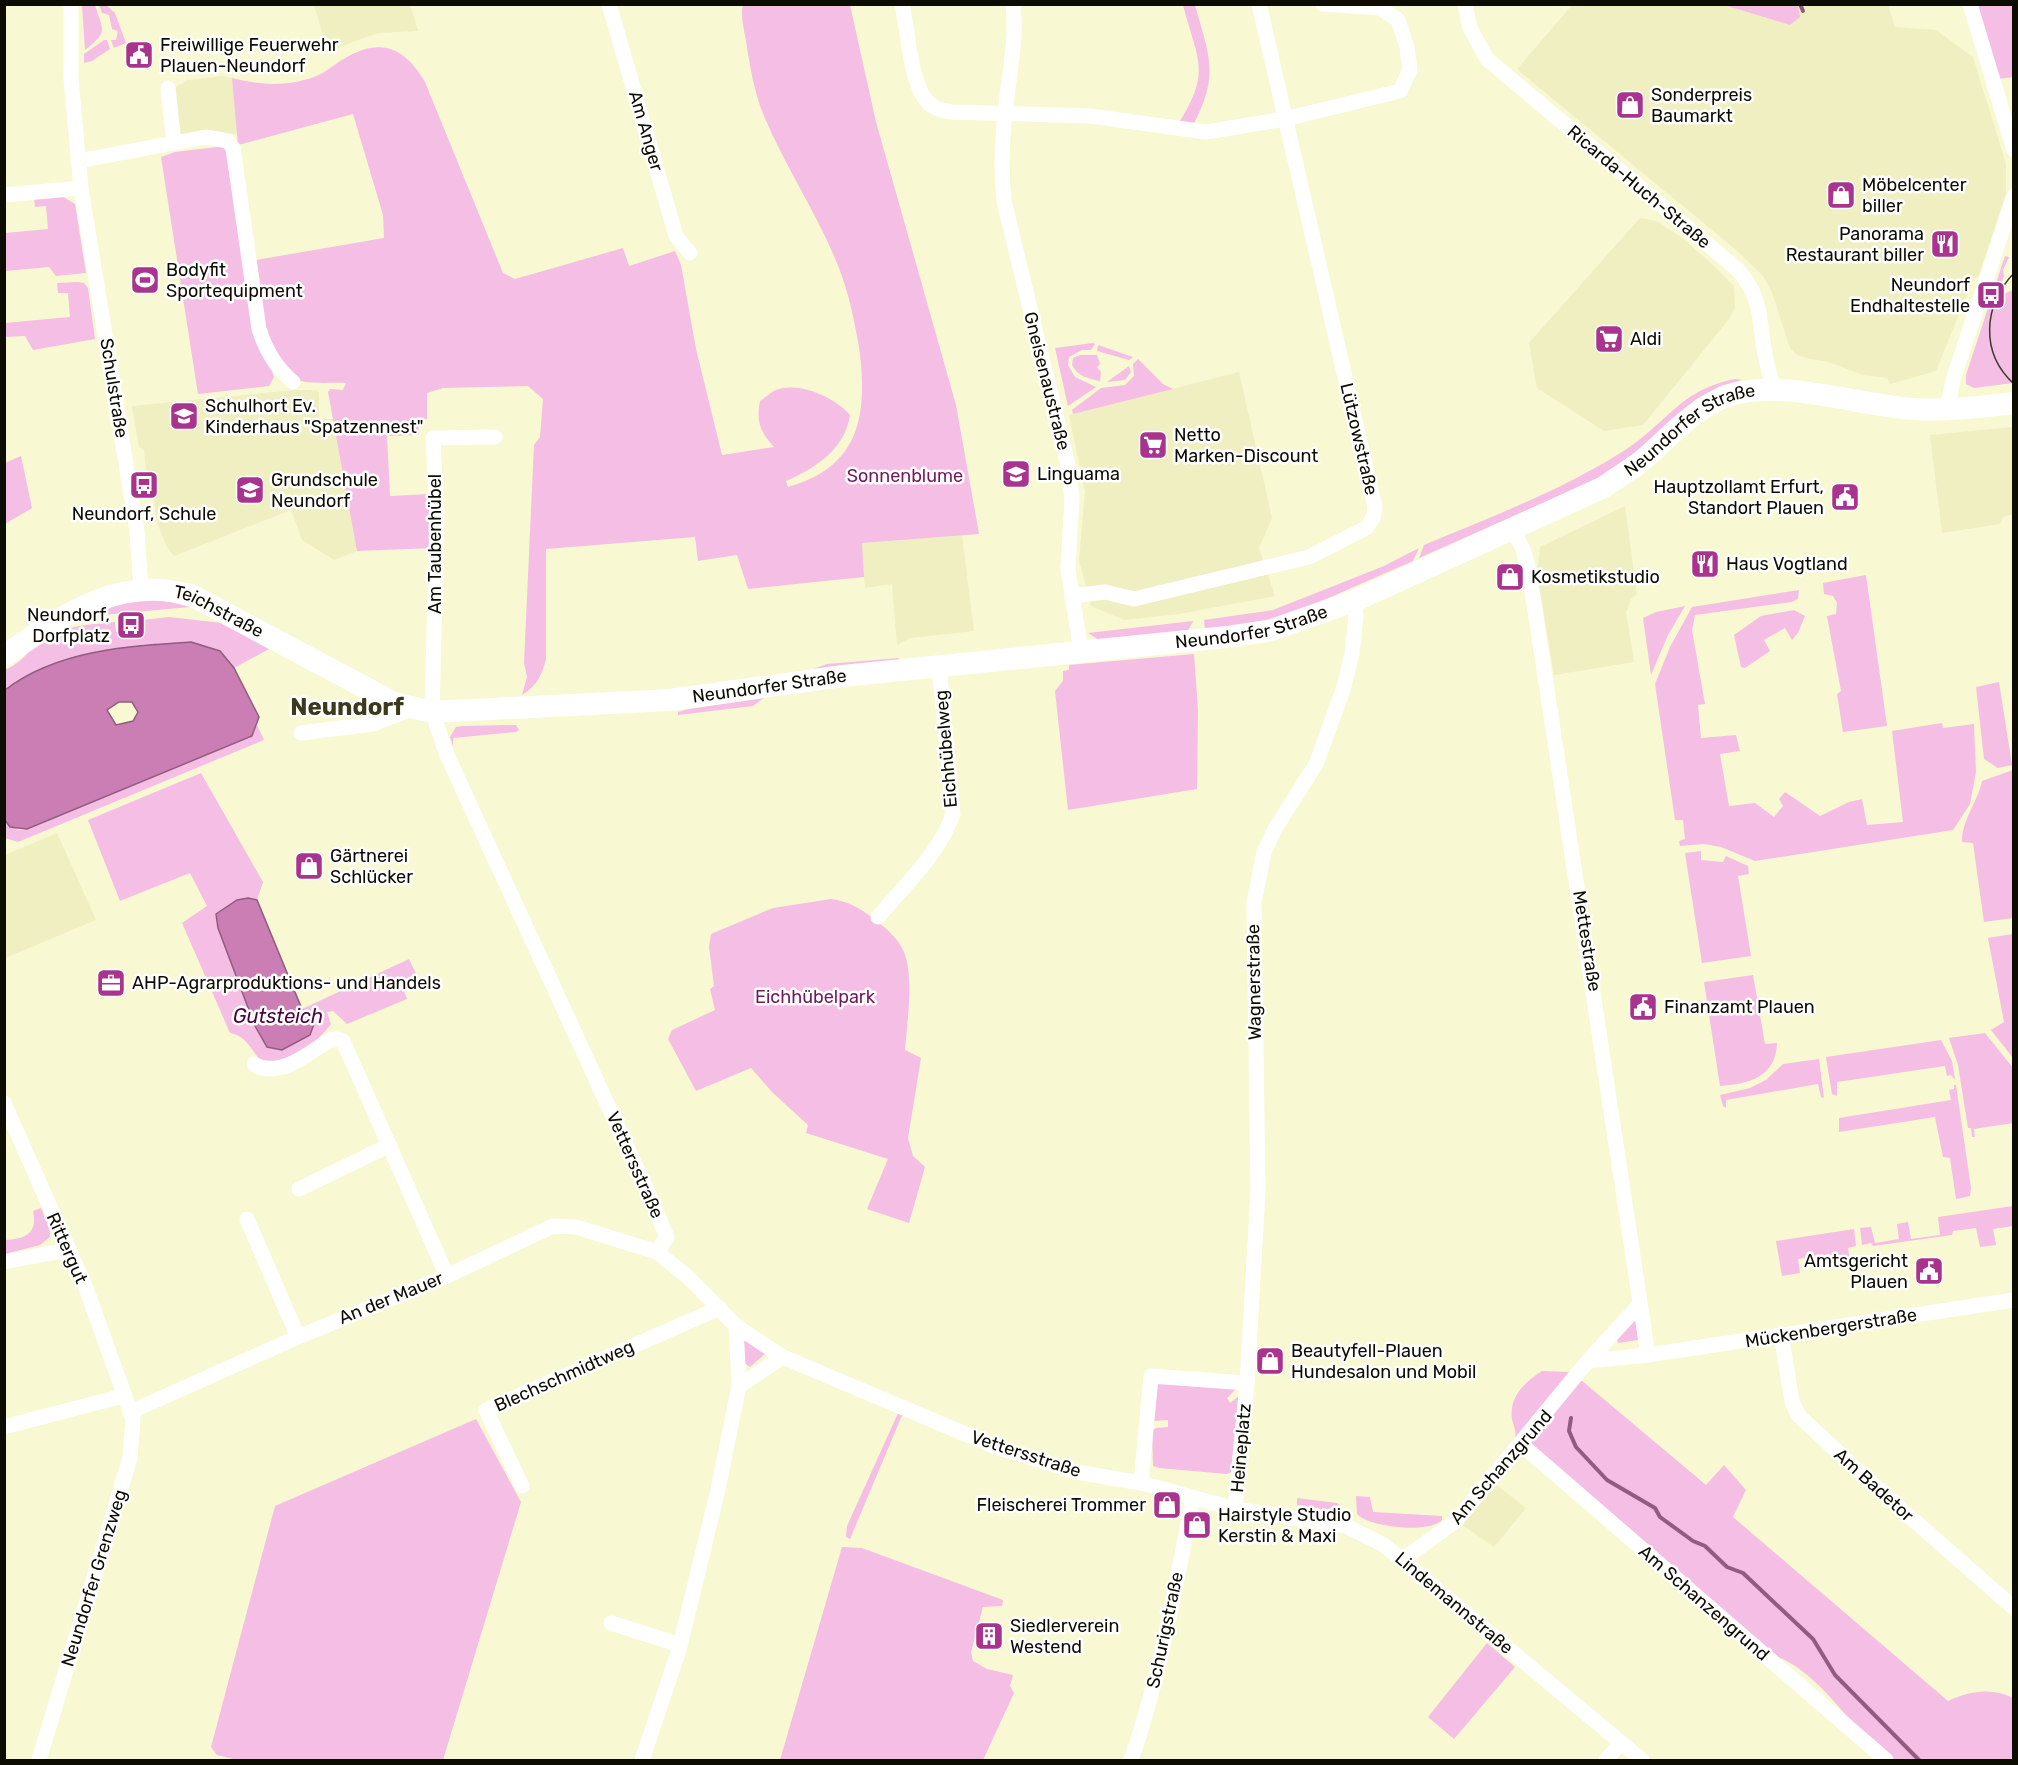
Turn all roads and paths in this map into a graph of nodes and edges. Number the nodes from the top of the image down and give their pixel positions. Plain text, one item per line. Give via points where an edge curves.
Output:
1 (71, 4) edge
2 (609, 4) edge
3 (902, 4) edge
4 (1013, 4) edge
5 (1259, 4) edge
6 (1323, 4) edge
7 (1465, 4) edge
8 (1970, 4) edge
9 (1390, 9) edge
10 (168, 88) dead end
11 (1005, 113) junction
12 (1285, 119) junction
13 (174, 142) junction
14 (2013, 150) edge
15 (78, 160) junction
16 (81, 188) junction
17 (4, 195) edge
18 (2013, 196) edge
19 (690, 253) dead end
20 (293, 382) dead end
21 (1774, 391) junction
22 (2013, 403) edge
23 (1947, 410) junction
24 (495, 437) dead end
25 (1512, 530) junction
26 (141, 589) junction
27 (1072, 596) junction
28 (1354, 601) junction
29 (1081, 651) junction
30 (4, 656) edge
31 (939, 665) junction
32 (422, 710) junction
33 (301, 733) dead end
34 (878, 916) dead end
35 (254, 1064) dead end
36 (4, 1103) edge
37 (390, 1145) junction
38 (299, 1189) dead end
39 (247, 1219) dead end
40 (66, 1250) junction
41 (657, 1252) junction
42 (4, 1262) edge
43 (447, 1276) junction
44 (2013, 1300) edge
45 (1640, 1304) junction
46 (720, 1308) junction
47 (736, 1326) junction
48 (1781, 1334) junction
49 (298, 1337) junction
50 (1648, 1355) junction
51 (783, 1357) junction
52 (1588, 1361) junction
53 (1246, 1383) junction
54 (739, 1386) junction
55 (123, 1396) junction
56 (130, 1412) junction
57 (4, 1427) edge
58 (1522, 1445) junction
59 (1141, 1483) junction
60 (522, 1486) dead end
61 (1193, 1498) junction
62 (1235, 1509) junction
63 (1402, 1560) junction
64 (2013, 1608) edge
65 (611, 1623) dead end
66 (680, 1645) junction
67 (1621, 1743) junction
68 (39, 1761) edge
69 (642, 1761) edge
70 (1131, 1761) edge
71 (1606, 1761) edge
72 (1642, 1761) edge
73 (1886, 1761) edge

1 - 15 street, Schulstraße via 71,79
2 - 19 street, Am Anger via 676,236
3 - 11 street via 917,83 926,100 935,108 951,112
4 - 11 street, Gneisenaustraße via 1015,38
5 - 12 street, Lützowstraße
6 - 9 street
7 - 21 street, Ricarda-Huch-Straße via 1479,48 1493,65 1751,284 1759,304
8 - 14 street
9 - 12 street via 1407,47 1410,70 1400,91
10 - 13 street
11 - 12 street via 1090,116 1206,132
11 - 27 street, Gneisenaustraße via 1004,201 1067,461 1072,498 1068,569
12 - 27 street, Lützowstraße via 1375,507 1373,518 1366,528 1309,557 1134,599 1105,592
13 - 15 street
13 - 20 street via 220,138 232,148 259,329 280,371
15 - 16 street, Schulstraße
16 - 17 street
16 - 26 street, Schulstraße via 136,531
18 - 23 street via 1953,380
21 - 23 street, Neundorfer Straße
21 - 25 street, Neundorfer Straße via 1744,391 1715,401 1604,487
22 - 23 street, Neundorfer Straße
24 - 32 street, Am Taubenhübel via 433,438 438,517
25 - 28 street, Neundorfer Straße
25 - 45 street, Mettestraße via 1529,571
26 - 30 street, Teichstraße via 86,604
26 - 32 street, Teichstraße via 193,596 394,703
27 - 29 street, Gneisenaustraße
28 - 29 street, Neundorfer Straße via 1272,630 1227,638
28 - 53 street, Wagnerstraße via 1352,654 1343,690 1316,764 1264,852 1254,903 1258,1191
29 - 31 street, Neundorfer Straße
31 - 32 street, Neundorfer Straße via 670,700
31 - 34 street, Eichhübelweg via 953,814 941,839
32 - 33 street via 373,724
32 - 41 street, Vettersstraße via 447,755 651,1199 666,1237
35 - 37 street via 271,1070 288,1065 330,1040 343,1041
36 - 40 street, Rittergut
37 - 38 street
37 - 43 street
39 - 49 street
40 - 42 street
40 - 55 street, Rittergut via 86,1288
41 - 43 street, An der Mauer via 576,1227 553,1226
41 - 46 street, Vettersstraße
43 - 49 street, An der Mauer
44 - 48 street, Mückenbergerstraße
45 - 50 street, Mettestraße
45 - 52 street, Am Schanzgrund
46 - 47 street, Vettersstraße
46 - 60 street, Blechschmidtweg via 486,1410
47 - 51 street, Vettersstraße
47 - 54 street
48 - 50 street, Mückenbergerstraße
48 - 64 street, Am Badetor via 1798,1415
49 - 56 street, An der Mauer
50 - 52 street
51 - 54 street
51 - 59 street, Vettersstraße via 996,1447 1076,1472
52 - 58 street, Am Schanzgrund
53 - 59 street, Heineplatz via 1151,1376
53 - 62 street, Heineplatz
54 - 66 street
55 - 56 street, Neundorfer Grenzweg
55 - 57 street
56 - 68 street, Neundorfer Grenzweg via 130,1458
58 - 63 street, Am Schanzgrund via 1456,1521
58 - 73 street, Am Schanzengrund
59 - 61 street, Heineplatz
61 - 62 street, Heineplatz
61 - 70 street, Schurigstraße via 1172,1614
62 - 63 street, Lindemannstraße via 1346,1526 1369,1535
63 - 67 street, Lindemannstraße
65 - 66 street
66 - 69 street
67 - 71 street
67 - 72 street, Lindemannstraße

